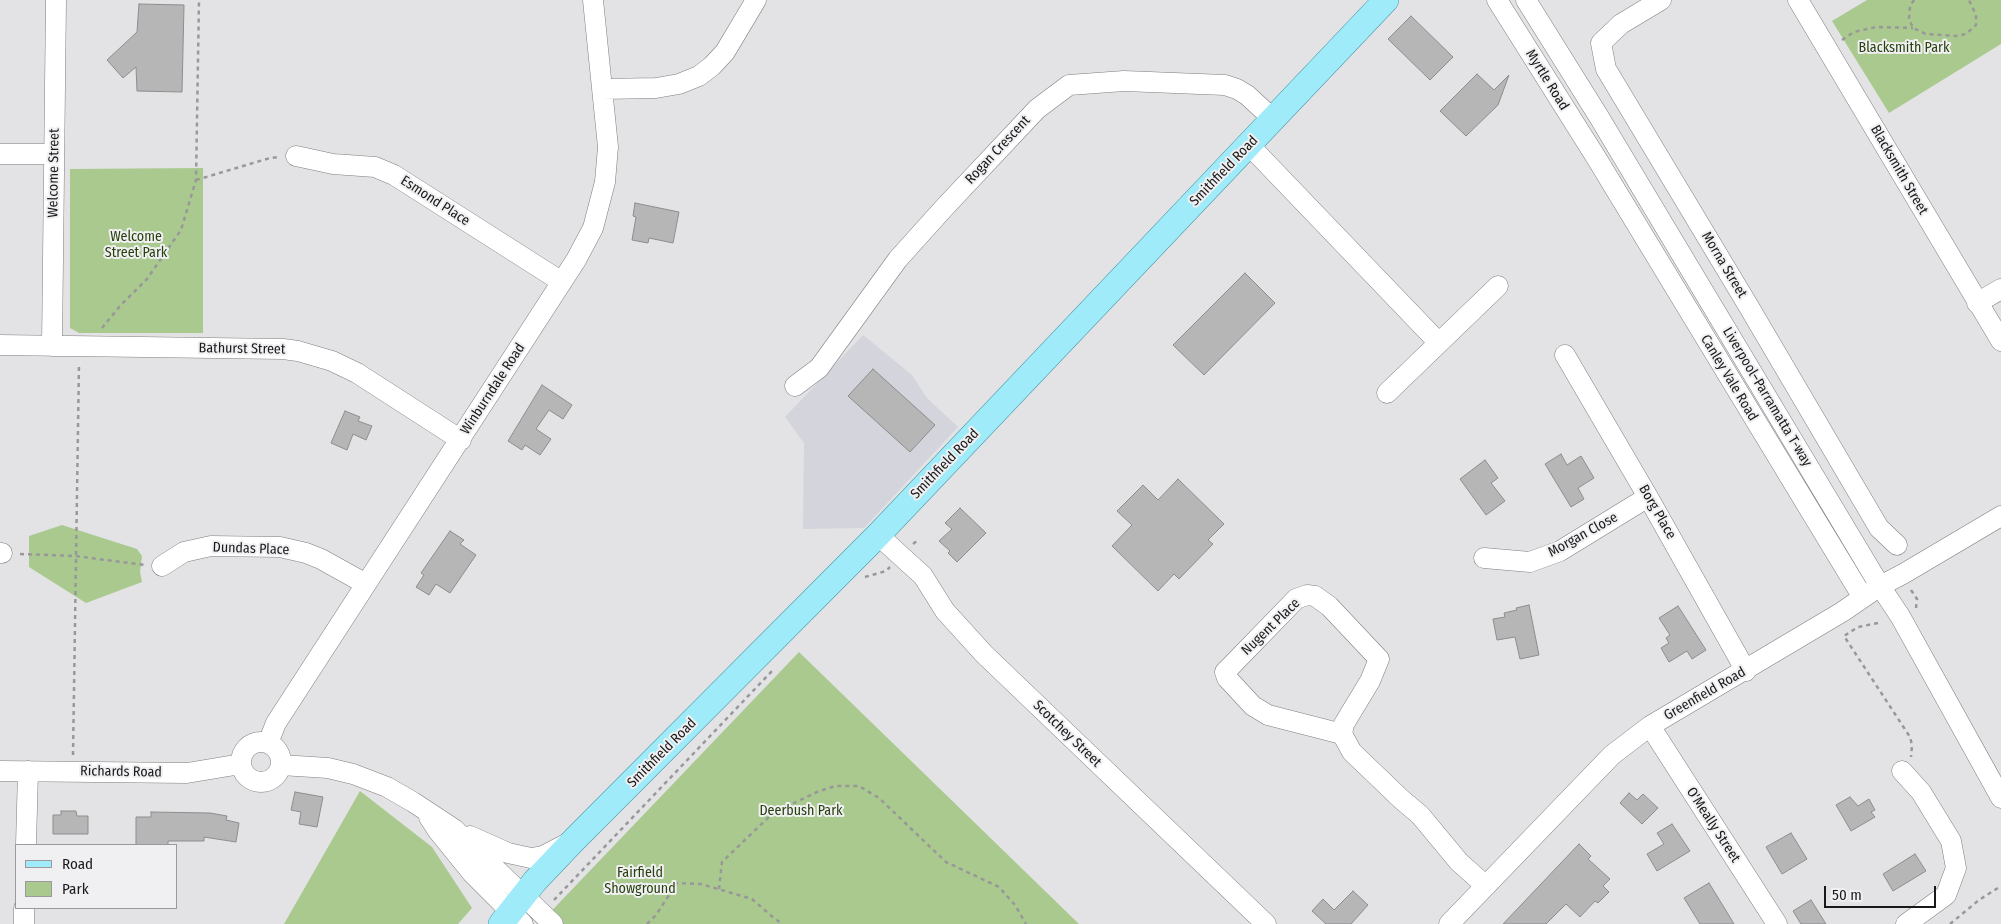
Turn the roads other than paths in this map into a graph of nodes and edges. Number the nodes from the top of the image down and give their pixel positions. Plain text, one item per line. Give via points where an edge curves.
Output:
1 (56, 0) edge
2 (593, 0) edge
3 (756, 0) edge
4 (1386, 0) edge
5 (1497, 0) edge
6 (1526, 0) edge
7 (1661, 0) edge
8 (1798, 0) edge
9 (603, 89) junction
10 (1273, 119) junction
11 (1248, 145) junction
12 (0, 154) edge
13 (54, 154) junction
14 (296, 156) road end
15 (1597, 159) joint
16 (562, 282) junction
17 (1498, 286) dead end
18 (2001, 289) edge
19 (1978, 303) junction
20 (2001, 341) edge
21 (1440, 343) junction
22 (0, 345) edge
23 (52, 346) junction
24 (1566, 355) dead end
25 (794, 386) dead end
26 (1387, 394) dead end
27 (461, 440) junction
28 (1648, 497) junction
29 (2001, 516) edge
30 (878, 535) junction
31 (1897, 545) dead end
32 (1484, 558) dead end
33 (162, 566) road end
34 (366, 584) junction
35 (1880, 586) junction
36 (1862, 596) junction
37 (1746, 671) junction
38 (1650, 726) junction
39 (1342, 734) junction
40 (268, 743) junction
41 (242, 764) junction
42 (281, 765) junction
43 (0, 770) edge
44 (1902, 770) road end
45 (28, 771) junction
46 (2001, 798) edge
47 (426, 811) junction
48 (454, 829) junction
49 (575, 839) junction
50 (26, 844) edge
51 (1486, 886) junction
52 (24, 909) edge
53 (514, 914) edge
54 (553, 916) edge
55 (24, 924) edge
56 (1266, 924) edge
57 (1450, 924) edge
58 (1777, 924) edge
59 (1906, 924) edge

1 - 13 street, Welcome Street
2 - 9 street, Winburndale Road
3 - 9 street via 725,52 699,76 656,88
4 - 10 main road, Smithfield Road
5 - 15 street, Myrtle Road
6 - 35 street, Liverpool–Parramatta T-way
7 - 31 street, Morna Street via 1621,24 1601,43 1606,69 1879,528
8 - 19 street, Blacksmith Street
9 - 16 street, Winburndale Road via 608,147 603,193 593,228
10 - 11 main road, Smithfield Road
10 - 25 street, Rogan Crescent via 1246,95 1226,85 1124,81 1070,85 1037,109 898,259 819,368
11 - 21 street
11 - 30 main road, Smithfield Road
12 - 13 street
13 - 23 street, Welcome Street
14 - 16 street, Esmond Place via 333,164 375,167 394,175
15 - 36 street, Canley Vale Road
16 - 27 street, Winburndale Road
17 - 21 street
18 - 19 street
19 - 20 street, Blacksmith Street
21 - 26 street
22 - 23 street, Bathurst Street
23 - 27 street, Bathurst Street via 298,351 332,361 357,373
24 - 28 street, Borg Place
27 - 34 street, Winburndale Road
28 - 32 street, Morgan Close via 1560,550 1530,562
28 - 37 street, Borg Place
29 - 35 street, Greenfield Road
30 - 49 main road, Smithfield Road
30 - 56 street, Scotchey Street via 924,576 945,611 984,654
33 - 34 street, Dundas Place via 184,552 211,546 280,547 321,558
34 - 40 street, Winburndale Road via 276,723
35 - 36 street, Greenfield Road
35 - 46 street, Liverpool–Parramatta T-way
36 - 37 street, Greenfield Road via 1842,612
37 - 38 street, Greenfield Road
38 - 51 street, Greenfield Road via 1612,755
38 - 58 street, O'Meally Street
39 - 39 street, Nugent Place via 1268,715 1254,706 1225,672 1296,599 1307,595 1315,596 1329,606 1379,658
39 - 51 street via 1352,752 1420,815 1459,862
40 - 41 street via 249,746 244,751
40 - 42 street via 279,752
41 - 42 street via 247,775 257,781 270,780
41 - 45 street, Richards Road via 187,773
42 - 47 street via 328,768 353,774 387,787
43 - 45 street, Richards Road
44 - 59 street via 1921,792 1951,841 1956,868 1946,895
45 - 50 street
47 - 48 street
47 - 53 street via 472,873
48 - 49 street via 519,857 531,858 543,856
48 - 53 street
49 - 53 main road, Smithfield Road
51 - 57 street, Greenfield Road
52 - 55 street
53 - 54 street

